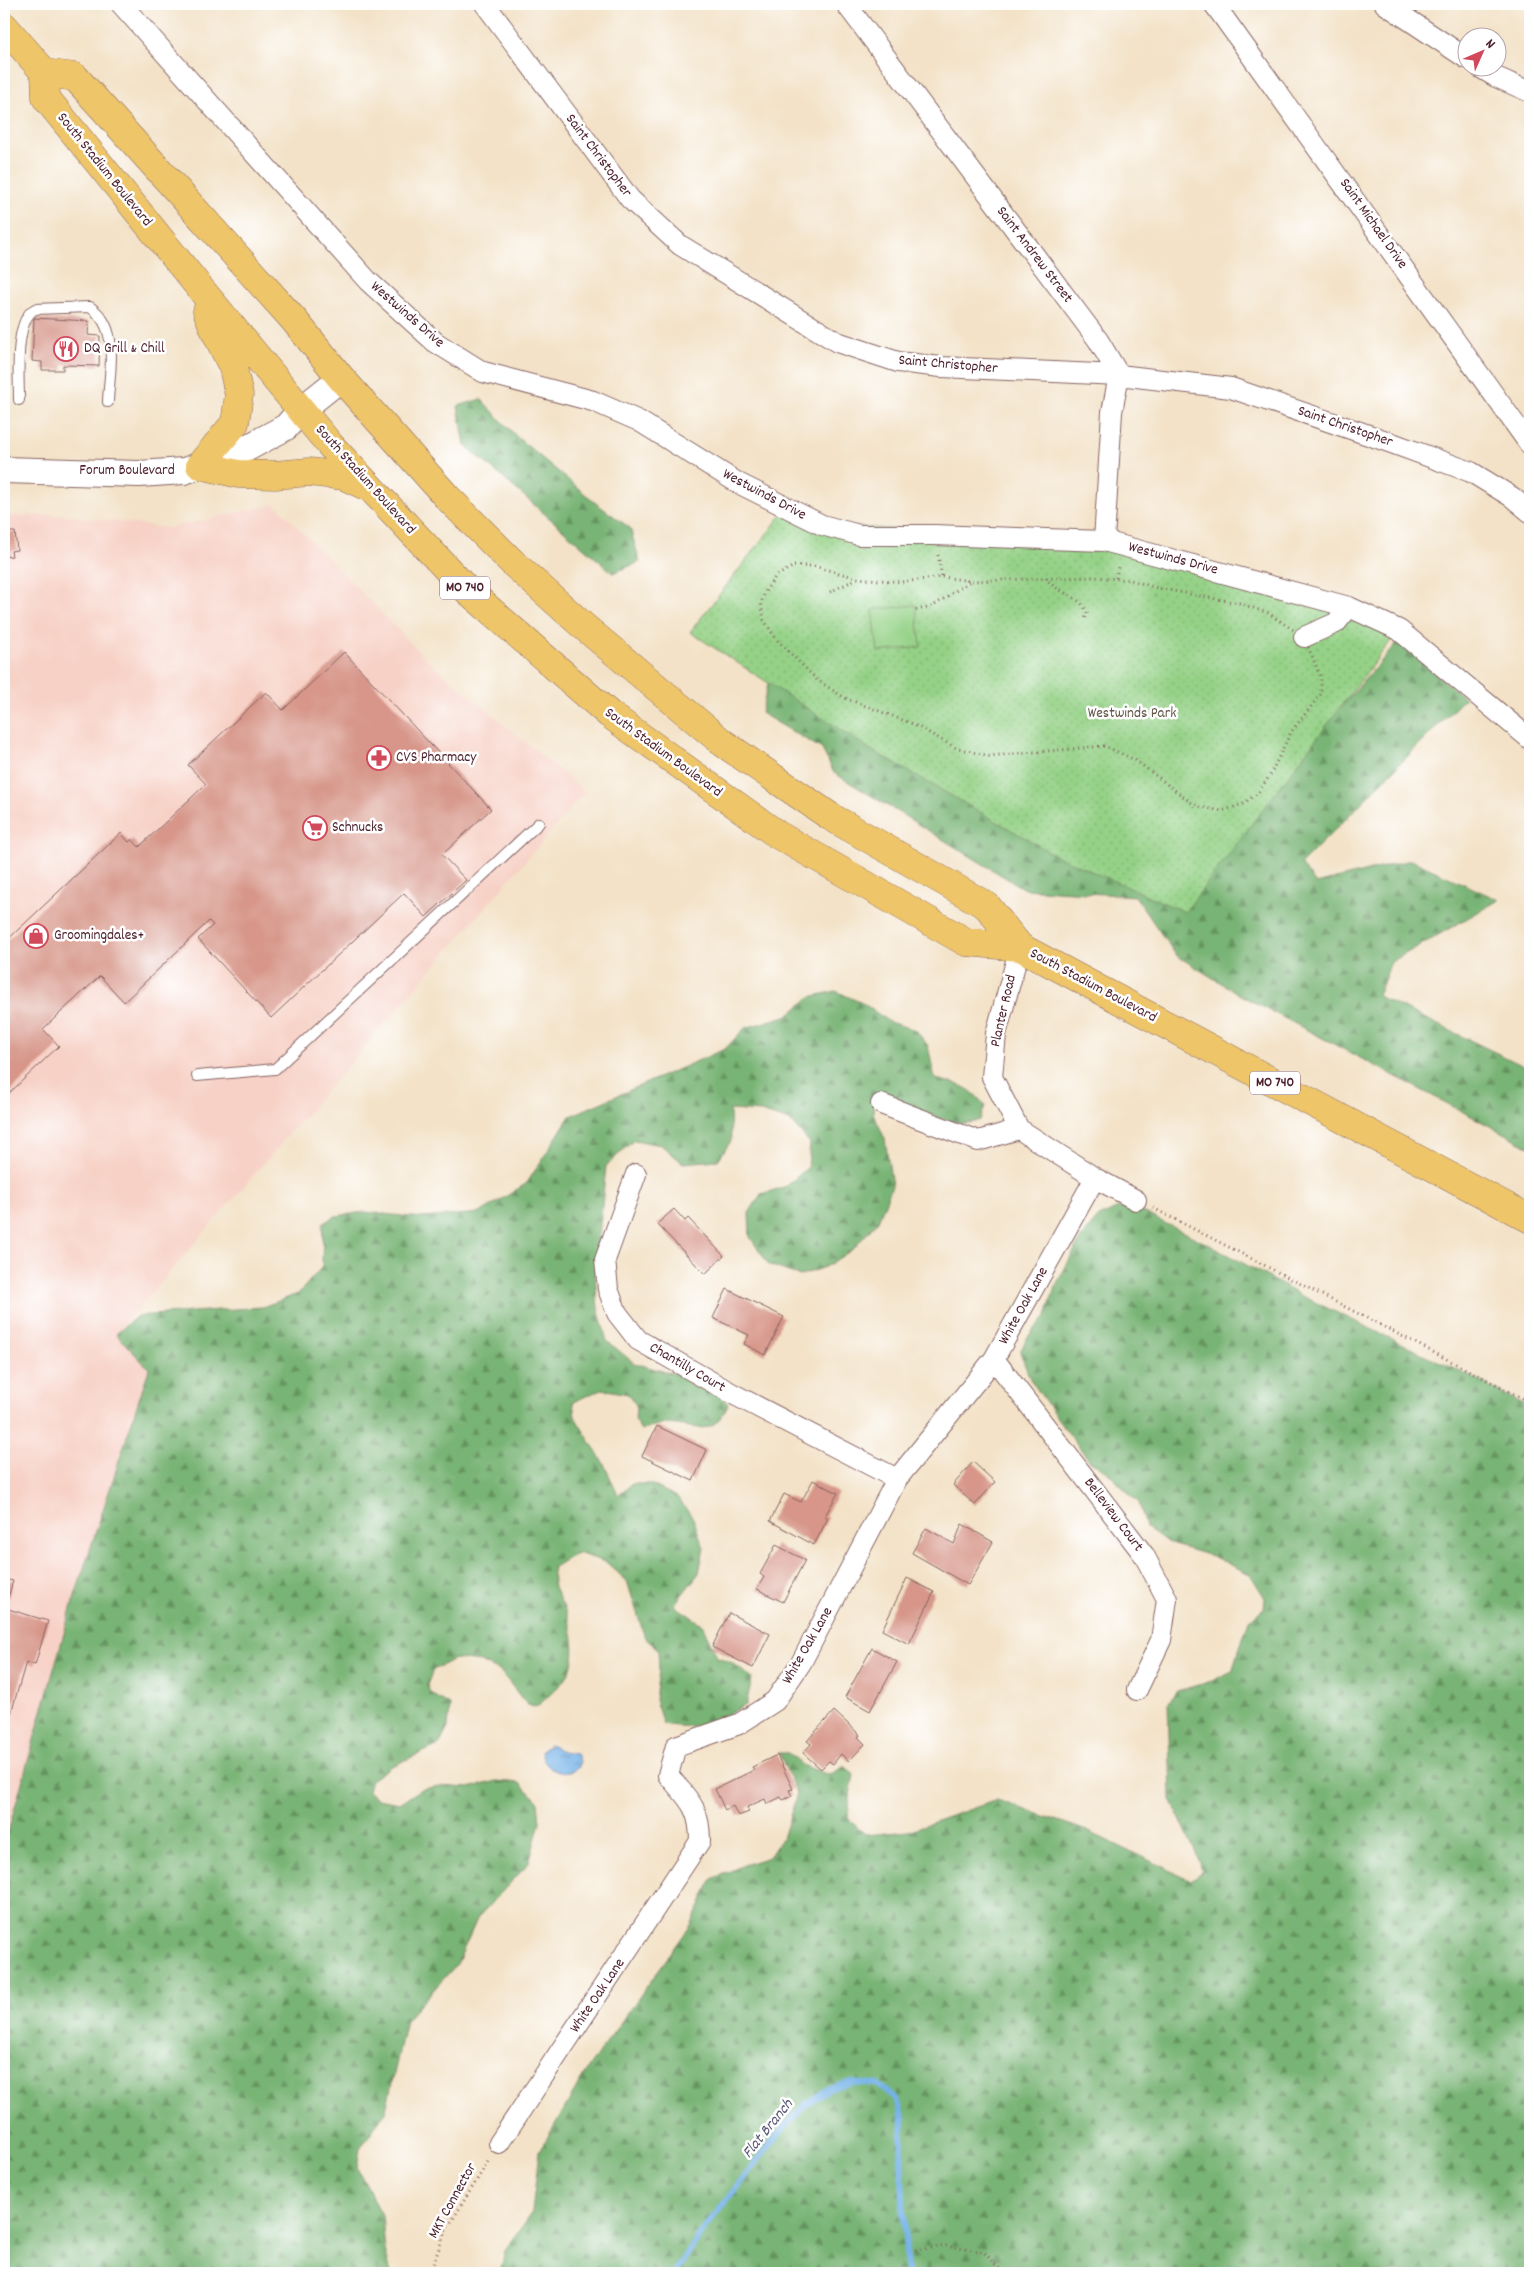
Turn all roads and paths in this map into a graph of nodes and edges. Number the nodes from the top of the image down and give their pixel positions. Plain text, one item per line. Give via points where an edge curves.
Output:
1 (122, 4) edge
2 (485, 4) edge
3 (846, 4) edge
4 (1214, 4) edge
5 (1385, 4) edge
6 (4, 26) edge
7 (1456, 51) edge
8 (45, 73) junction
9 (1498, 78) edge
10 (1530, 92) edge
11 (199, 287) junction
12 (1119, 375) junction
13 (341, 378) junction
14 (19, 400) dead end
15 (108, 402) dead end
16 (301, 410) junction
17 (1530, 445) edge
18 (200, 465) junction
19 (4, 470) edge
20 (370, 487) junction
21 (1521, 494) edge
22 (1530, 512) edge
23 (1104, 541) junction
24 (1046, 577) junction
25 (856, 578) junction
26 (971, 581) junction
27 (830, 592) dead end
28 (1349, 607) junction
29 (916, 610) dead end
30 (1085, 619) dead end
31 (1304, 637) junction
32 (1530, 739) edge
33 (539, 823) dead end
34 (1020, 947) junction
35 (197, 1076) dead end
36 (881, 1104) dead end
37 (1019, 1129) junction
38 (636, 1174) dead end
39 (1096, 1178) junction
40 (1136, 1200) joint
41 (1530, 1219) edge
42 (994, 1359) junction
43 (1530, 1402) edge
44 (897, 1479) junction
45 (1137, 1690) dead end
46 (499, 2143) joint
47 (916, 2250) dead end
48 (430, 2273) edge
49 (1003, 2273) edge

1 - 23 street, Westwinds Drive via 368,281 435,342 483,372 593,401 639,421 746,487 822,525 858,535
2 - 12 street, Saint Christopher via 630,199 680,245 837,342 898,362
3 - 12 street, Saint Andrew Street via 1098,340
4 - 17 street, Saint Michael Drive
5 - 7 street
6 - 8 main road
8 - 11 main road, South Stadium Boulevard / MO 740 via 46,98
8 - 13 main road, MO 740 via 75,77 294,320
9 - 10 street
11 - 16 main road, South Stadium Boulevard / MO 740
11 - 18 main road via 233,368 239,395 235,422
12 - 21 street, Saint Christopher via 1231,388 1389,442
12 - 23 street via 1112,412
13 - 16 street, Forum Boulevard
13 - 34 main road, MO 740 via 447,497 514,564 649,683 723,743 831,817 987,906
14 - 15 lane via 22,325 28,312 34,309 90,307 102,317 111,341
16 - 18 street, Forum Boulevard via 286,428 240,452
16 - 20 main road, South Stadium Boulevard / MO 740
18 - 19 street, Forum Boulevard via 184,471 139,474
18 - 20 main road via 238,474 309,472 344,476
20 - 34 main road, South Stadium Boulevard / MO 740 via 467,590 609,714 778,835 966,942
21 - 22 street, Saint Christopher
23 - 28 street, Westwinds Drive
24 - 26 path
24 - 30 path via 1056,588 1083,603 1087,612
24 - 31 path via 1094,576 1131,580 1239,603 1268,613
25 - 26 path via 902,582 942,577
25 - 27 path
25 - 31 path via 814,566 794,566 776,576 761,603 764,620 776,639 817,680 838,693 913,724 956,748 989,756 1105,746 1135,760 1196,806 1222,811 1243,804 1258,793 1291,732 1321,694 1321,678
26 - 29 path via 932,607
28 - 31 street via 1336,624
28 - 32 street, Westwinds Drive via 1399,630
33 - 35 lane via 275,1069
34 - 37 street, Planter Road via 996,1034 992,1077
34 - 41 main road, South Stadium Boulevard / MO 740
36 - 37 street via 978,1142
37 - 39 street
38 - 44 street, Chantilly Court via 605,1260 608,1289 617,1314 638,1340 733,1394
39 - 40 street
39 - 42 street, White Oak Lane
40 - 43 path
42 - 44 street, White Oak Lane
42 - 45 street, Belleview Court via 1144,1555 1167,1600 1161,1640
44 - 46 street, White Oak Lane via 801,1663 775,1701 738,1724 676,1746 668,1775 695,1808 700,1822 700,1841
46 - 48 path, MKT Connector via 445,2232
47 - 49 path via 946,2246 984,2252

